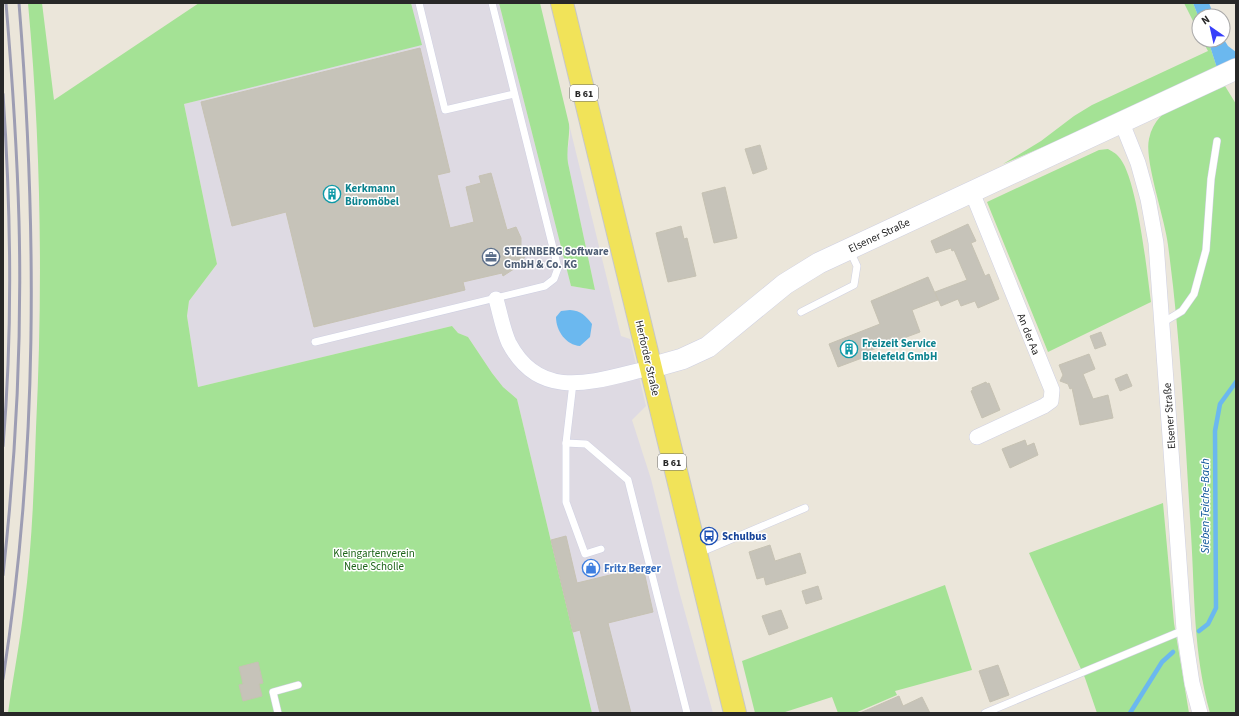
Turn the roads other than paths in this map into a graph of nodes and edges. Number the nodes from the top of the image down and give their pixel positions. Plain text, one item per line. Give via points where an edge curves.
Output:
1 (419, 3) edge
2 (492, 3) edge
3 (562, 3) edge
4 (1236, 69) edge
5 (514, 94) junction
6 (1122, 124) junction
7 (1217, 141) dead end
8 (972, 192) junction
9 (849, 250) junction
10 (496, 299) junction
11 (801, 312) dead end
12 (1162, 323) junction
13 (315, 342) dead end
14 (650, 368) junction
15 (572, 383) junction
16 (977, 437) dead end
17 (566, 443) junction
18 (805, 508) dead end
19 (601, 549) dead end
20 (696, 555) junction
21 (1184, 630) junction
22 (298, 685) dead end
23 (278, 713) edge
24 (687, 713) edge
25 (735, 713) edge
26 (985, 713) edge
27 (1200, 713) edge

1 - 5 lane via 445,110
2 - 5 lane
3 - 14 main road, Herforder Straße / B 61
4 - 6 main road, Elsener Straße
5 - 10 lane via 558,268 554,279 545,286
6 - 8 main road, Elsener Straße
6 - 12 street, Elsener Straße via 1138,163 1148,199 1156,243
7 - 12 lane via 1211,179 1206,250 1194,294 1182,311
8 - 9 main road, Elsener Straße
8 - 16 street, An der Aa via 1052,390 1051,401 1044,406
9 - 11 lane via 857,266 854,285
9 - 14 main road, Elsener Straße via 799,274 708,347 682,359
10 - 13 lane
10 - 15 street via 509,342 520,360 534,374 554,382
12 - 21 street, Elsener Straße
14 - 15 street via 599,380
14 - 20 main road, Herforder Straße / B 61
15 - 17 lane
17 - 19 lane via 566,502 585,554
17 - 24 lane via 586,444 628,480
18 - 20 lane
20 - 25 main road, Herforder Straße / B 61
21 - 26 lane
21 - 27 street, Elsener Straße via 1192,683
22 - 23 lane via 273,692

